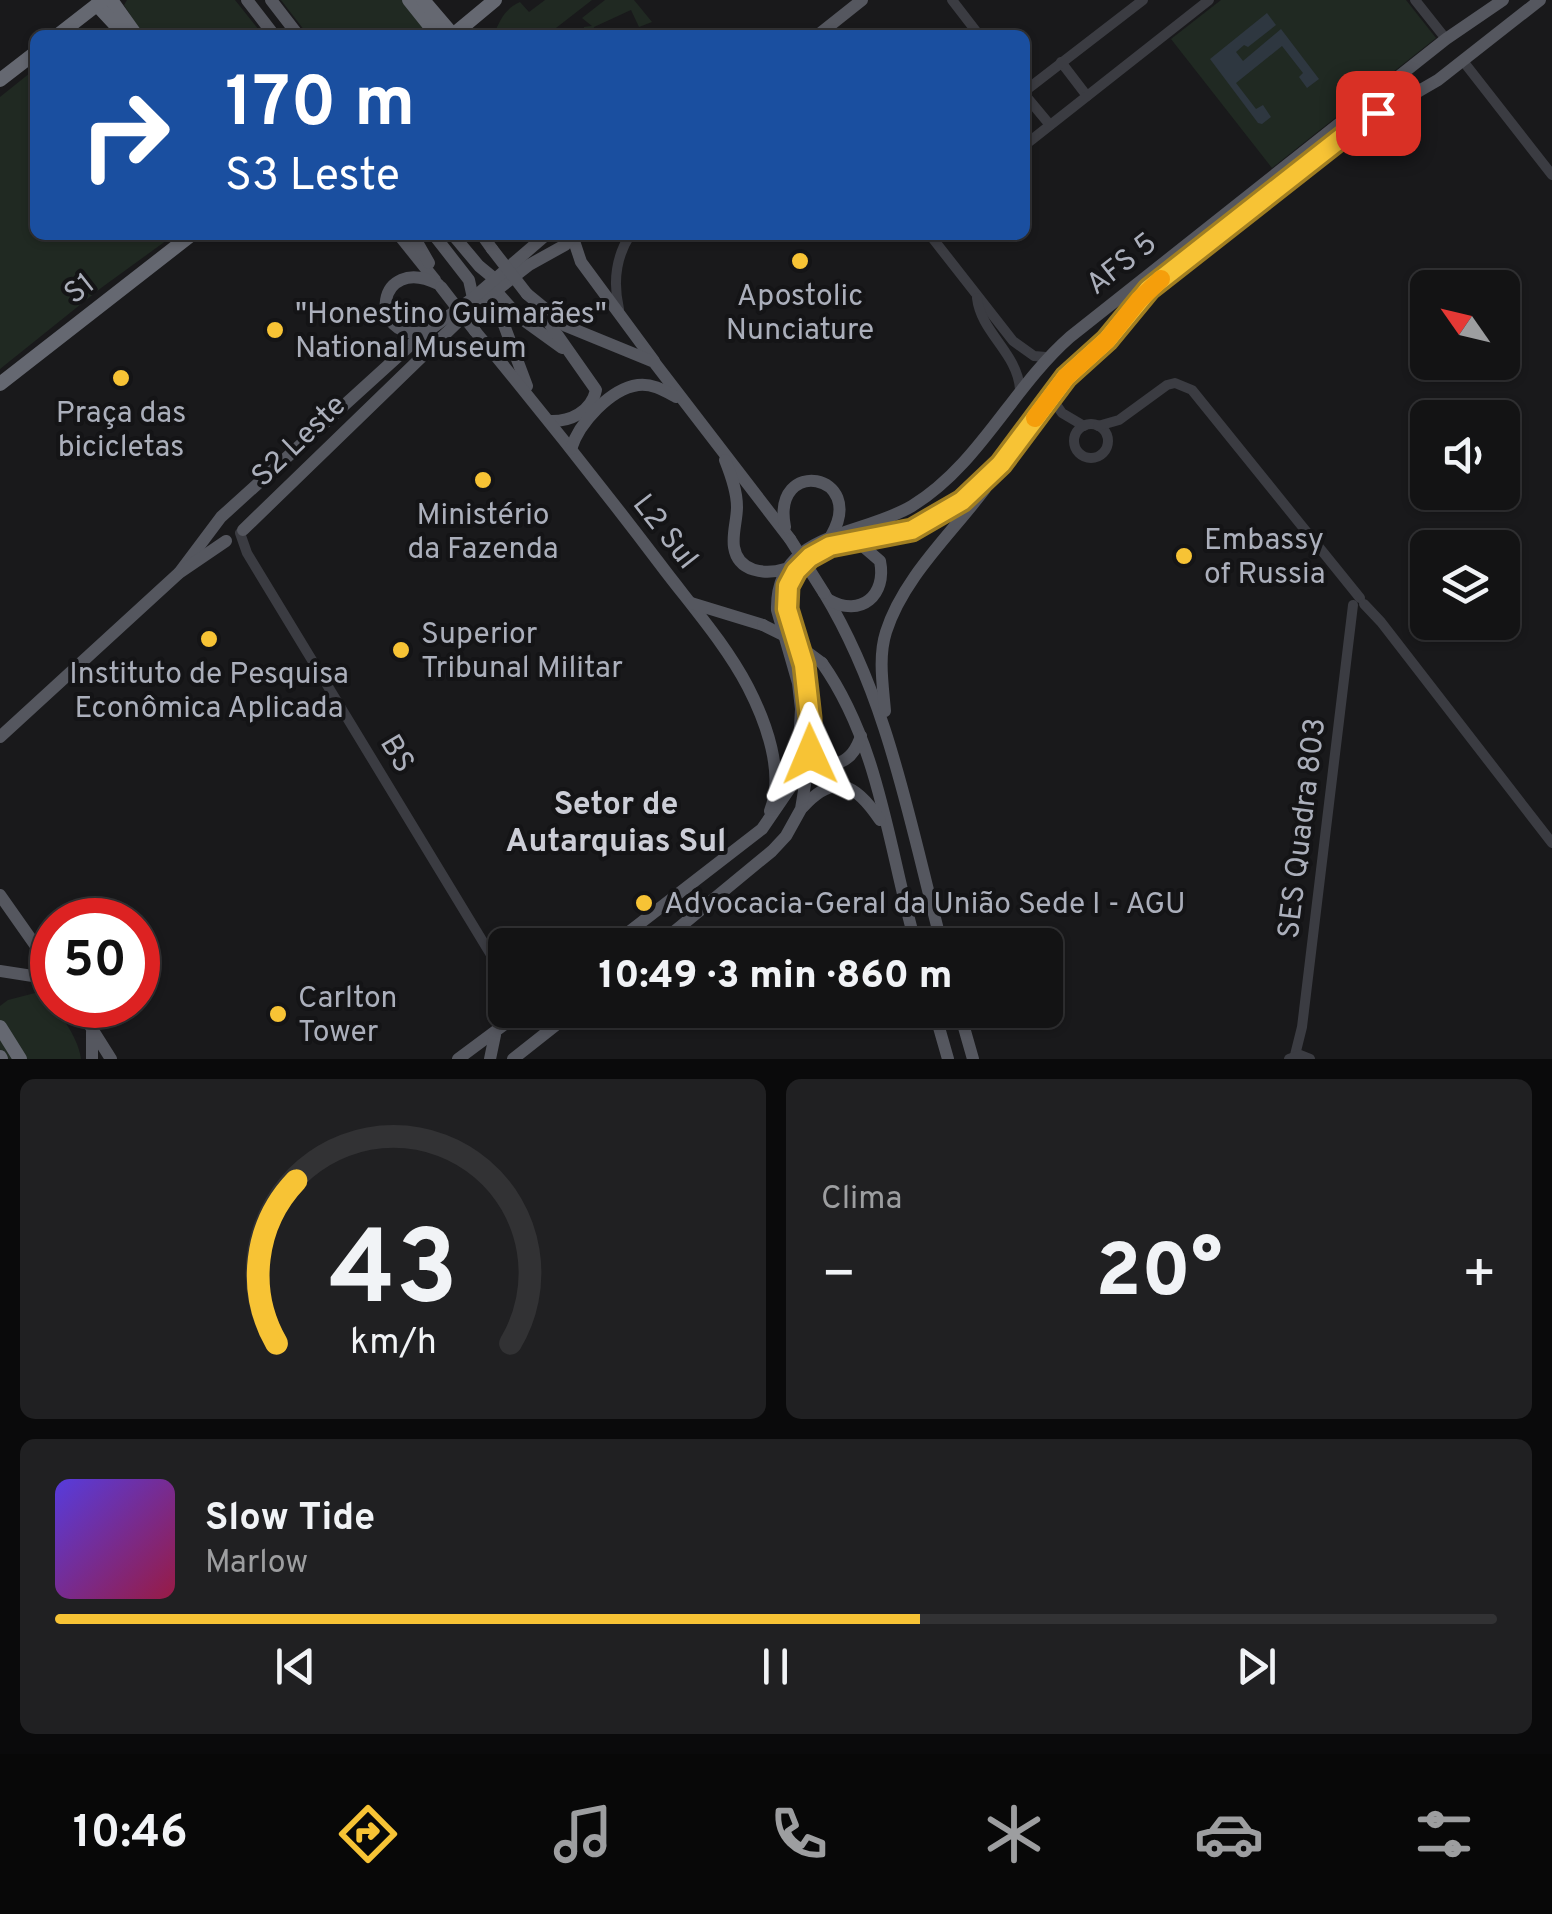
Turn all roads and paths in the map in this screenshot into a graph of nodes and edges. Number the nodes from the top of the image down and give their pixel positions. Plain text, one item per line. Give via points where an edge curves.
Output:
1 (247, 0) edge
2 (271, 0) edge
3 (409, 0) edge
4 (423, 0) edge
5 (495, 0) edge
6 (862, 0) edge
7 (952, 0) edge
8 (1143, 0) edge
9 (1209, 0) edge
10 (1415, 0) edge
11 (1503, 0) edge
12 (1540, 0) edge
13 (103, 2) edge
14 (65, 30) edge
15 (121, 30) edge
16 (131, 30) edge
17 (270, 30) edge
18 (294, 30) edge
19 (433, 30) edge
20 (449, 30) edge
21 (459, 30) edge
22 (824, 30) edge
23 (974, 30) edge
24 (1446, 39) junction
25 (30, 57) edge
26 (1463, 61) junction
27 (1060, 62) junction
28 (1404, 72) junction
29 (0, 80) edge
30 (1030, 89) edge
31 (1420, 92) junction
32 (1087, 96) junction
33 (1030, 99) edge
34 (1050, 125) junction
35 (1030, 140) edge
36 (1552, 174) edge
37 (185, 240) edge
38 (403, 240) edge
39 (416, 240) edge
40 (438, 240) edge
41 (456, 240) edge
42 (486, 240) edge
43 (540, 240) edge
44 (542, 240) edge
45 (567, 240) edge
46 (573, 240) edge
47 (627, 240) edge
48 (939, 241) edge
49 (548, 255) junction
50 (496, 285) junction
51 (440, 286) junction
52 (529, 296) junction
53 (478, 300) junction
54 (620, 315) junction
55 (1092, 318) junction
56 (998, 331) junction
57 (428, 332) junction
58 (1107, 340) junction
59 (568, 352) junction
60 (1046, 357) junction
61 (654, 362) junction
62 (0, 384) edge
63 (1020, 388) junction
64 (362, 390) junction
65 (1051, 397) junction
66 (532, 399) junction
67 (683, 400) junction
68 (370, 405) junction
69 (1041, 410) junction
70 (1120, 420) junction
71 (549, 422) junction
72 (1098, 426) junction
73 (1080, 430) junction
74 (1108, 441) junction
75 (718, 444) junction
76 (571, 449) junction
77 (968, 458) junction
78 (1001, 464) junction
79 (986, 480) junction
80 (232, 510) junction
81 (212, 528) junction
82 (235, 536) junction
83 (830, 536) junction
84 (788, 537) junction
85 (858, 542) junction
86 (785, 569) junction
87 (179, 573) junction
88 (826, 596) junction
89 (691, 603) junction
90 (1358, 604) junction
91 (886, 729) junction
92 (0, 737) edge
93 (863, 742) junction
94 (890, 744) junction
95 (810, 754) junction
96 (801, 809) junction
97 (886, 830) junction
98 (755, 834) junction
99 (1552, 843) edge
100 (740, 846) junction
101 (755, 866) junction
102 (0, 895) edge
103 (677, 895) junction
104 (692, 918) junction
105 (634, 928) edge
106 (679, 928) edge
107 (912, 928) edge
108 (938, 928) edge
109 (30, 938) edge
110 (488, 950) edge
111 (0, 971) edge
112 (30, 976) edge
113 (0, 1027) edge
114 (501, 1028) edge
115 (553, 1028) edge
116 (939, 1028) edge
117 (965, 1028) edge
118 (92, 1029) joint
119 (496, 1032) junction
120 (1300, 1057) edge
121 (464, 1058) edge
122 (516, 1058) edge
123 (20, 1059) edge
124 (92, 1059) edge
125 (111, 1059) edge
126 (490, 1059) edge
127 (948, 1059) edge
128 (973, 1059) edge

1 - 17 main road
2 - 18 main road
3 - 19 highway
4 - 20 highway
5 - 21 highway
6 - 22 main road
7 - 23 street
8 - 27 street
9 - 32 street
10 - 24 street
11 - 24 main road, AFS 5
12 - 26 main road, AFS 5
13 - 14 highway
13 - 15 highway
13 - 16 highway
24 - 28 main road, AFS 5
25 - 29 highway
26 - 31 main road, AFS 5
26 - 36 street
27 - 30 street
27 - 32 street
28 - 31 main road via 1402,91
28 - 55 main road, AFS 5
31 - 58 main road, AFS 5 via 1350,131 1166,275
32 - 34 street
33 - 34 street
34 - 35 street
37 - 62 highway, S1
38 - 51 main road, L2 Sul
39 - 51 main road
40 - 53 main road
41 - 50 main road
42 - 52 main road, bridge
43 - 50 main road, S2 Leste
44 - 49 main road
45 - 49 main road, S2 Leste
46 - 54 main road via 581,262
47 - 54 street via 616,279
48 - 56 street via 982,316
49 - 50 main road, S2 Leste
50 - 53 main road, S2 Leste
50 - 59 main road via 519,317
51 - 57 main road via 407,276 388,292 385,307 394,326
51 - 66 main road, L2 Sul, bridge
52 - 59 main road
52 - 61 main road via 566,326
53 - 57 main road, S2 Leste
53 - 66 main road via 500,317
53 - 68 main road, S2 Leste
54 - 61 main road
55 - 58 main road via 1105,325
55 - 60 main road, AFS 5
56 - 60 street via 1022,350
56 - 63 street
57 - 64 main road, S2 Leste
58 - 65 main road, AFS 5
59 - 71 main road via 596,395 570,420
60 - 63 main road, AFS 5
61 - 67 main road
63 - 77 main road, AFS 5
64 - 68 main road
64 - 80 main road, S2 Leste
65 - 69 main road, AFS 5
65 - 73 street
66 - 71 main road, L2 Sul
67 - 75 main road
67 - 76 main road via 647,385 624,390 583,425
68 - 82 main road, S2 Leste
69 - 73 street
69 - 78 main road, AFS 5
70 - 72 street
70 - 74 street
70 - 90 street via 1167,385 1192,390
71 - 76 main road, L2 Sul
72 - 73 street
72 - 74 street
73 - 74 street via 1075,448 1088,458 1103,454
75 - 84 main road
75 - 86 main road via 736,494 737,556 759,572
76 - 89 main road, L2 Sul
77 - 79 main road via 975,475
77 - 83 main road, AFS 5 via 908,508
78 - 79 main road, AFS 5
78 - 91 main road via 914,578 884,635
79 - 85 main road, AFS 5 via 933,520
80 - 81 main road, S2 Leste
80 - 82 main road via 244,517
81 - 82 main road via 215,537
81 - 87 main road, S2 Leste
82 - 87 main road, S2 Leste
82 - 110 street, BS
83 - 84 main road via 841,516 839,500 810,480 796,484 784,502
83 - 86 main road, AFS 5
84 - 88 main road, bridge
85 - 88 main road via 880,561 879,590 860,606 838,605
85 - 95 main road, AFS 5 via 819,551 788,586 787,609 806,684
86 - 98 main road via 777,610 798,683 802,735 790,788
87 - 92 main road, S2 Leste
88 - 91 main road
89 - 93 main road, L2 Sul, bridge via 762,625 822,663
89 - 98 main road via 742,676 769,741 775,797
90 - 99 street
90 - 120 street, SES Quadra 803
91 - 94 main road
93 - 94 main road
93 - 95 main road via 841,764 827,765
93 - 97 main road, L2 Sul
94 - 108 main road
95 - 96 main road, AFS 5
96 - 97 main road via 826,787 842,786 863,796
96 - 101 main road via 786,836
97 - 107 main road, L2 Sul
98 - 100 main road
100 - 101 main road via 742,861
100 - 103 main road
101 - 104 main road
102 - 109 main road
103 - 104 main road via 694,904
103 - 105 main road
104 - 106 main road
111 - 112 main road
113 - 123 highway
114 - 119 main road
115 - 122 main road
116 - 127 main road
117 - 128 main road
118 - 124 main road
118 - 125 main road
119 - 121 main road
119 - 126 main road

